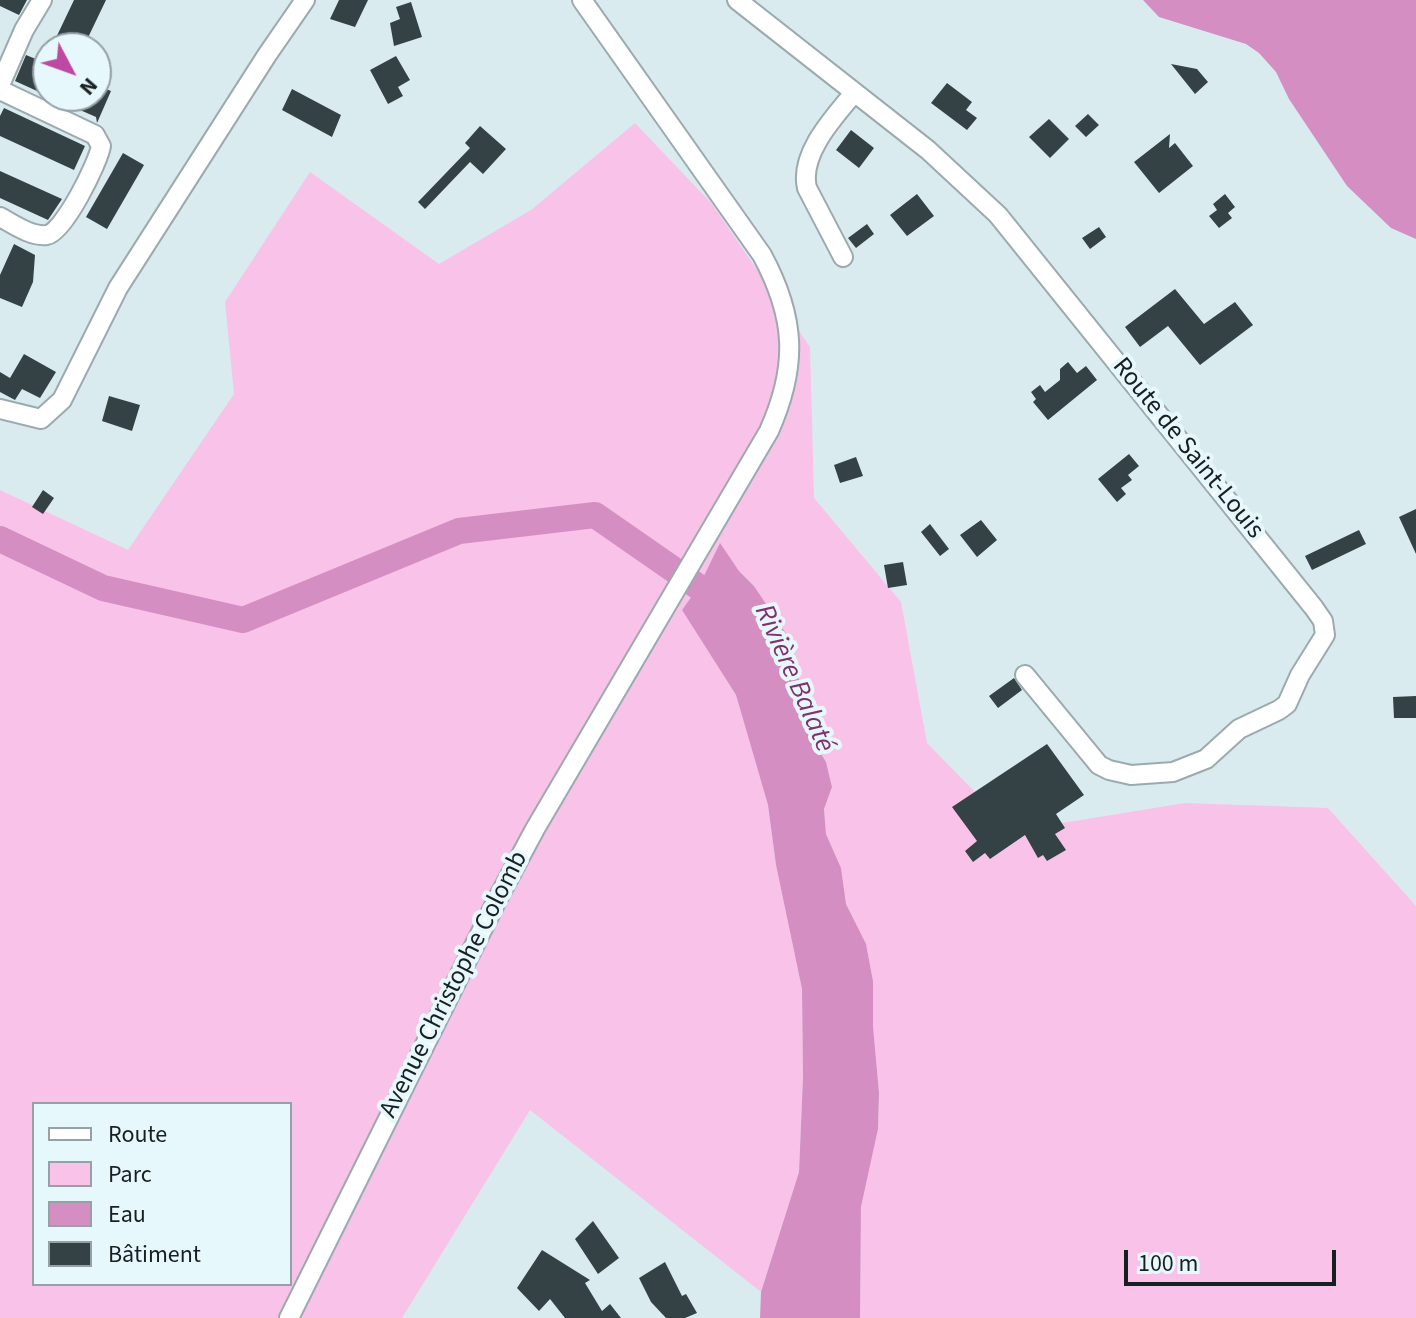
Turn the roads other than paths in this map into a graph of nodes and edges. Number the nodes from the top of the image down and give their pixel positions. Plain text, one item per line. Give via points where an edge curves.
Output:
1 (42, 0) edge
2 (305, 0) edge
3 (582, 0) edge
4 (748, 3) edge
5 (0, 88) edge
6 (854, 93) junction
7 (0, 217) edge
8 (843, 257) dead end
9 (0, 409) edge
10 (1025, 675) dead end
11 (289, 1318) edge

1 - 5 street
2 - 9 street via 118,288 62,400 41,419
3 - 11 street, Avenue Christophe Colomb via 776,280 785,305 787,382 769,431 723,513 505,884
4 - 6 street, Route de Saint-Louis
5 - 7 street via 100,141 97,159 58,229 38,235
6 - 8 street via 813,151 804,175
6 - 10 street, Route de Saint-Louis via 928,150 998,215 1325,628 1322,643 1287,704 1239,729 1206,759 1173,772 1131,775 1099,765

